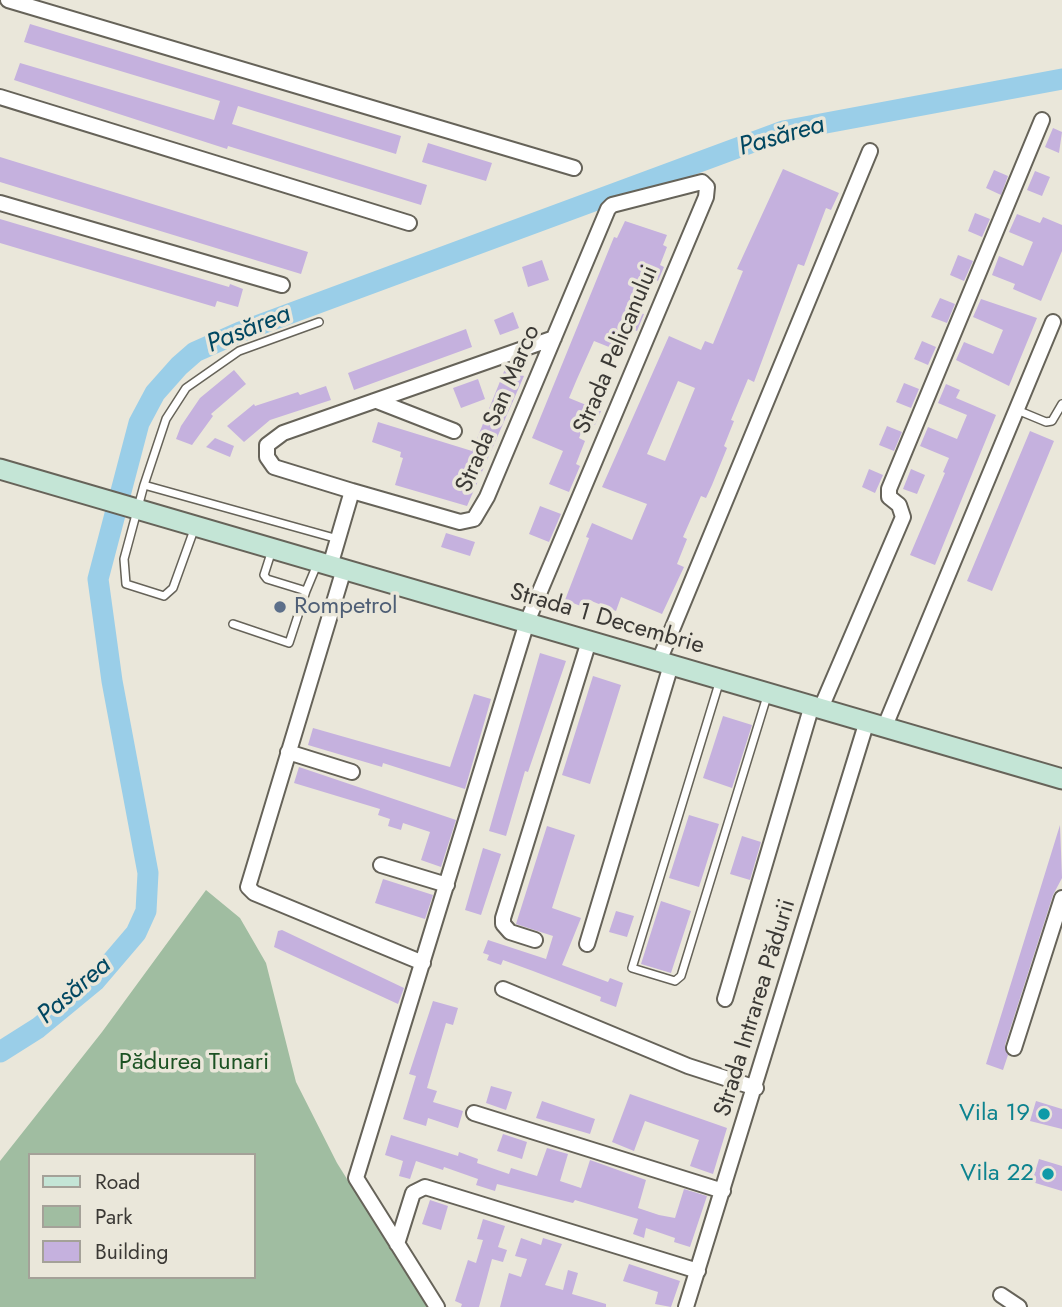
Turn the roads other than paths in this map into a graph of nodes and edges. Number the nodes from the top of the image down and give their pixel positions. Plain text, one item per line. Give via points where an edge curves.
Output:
1 (6, 0) edge
2 (0, 9) edge
3 (0, 97) edge
4 (1042, 120) dead end
5 (870, 151) dead end
6 (574, 168) dead end
7 (0, 203) edge
8 (612, 205) joint
9 (409, 223) dead end
10 (282, 285) dead end
11 (319, 323) dead end
12 (1057, 324) edge
13 (554, 338) junction
14 (377, 401) junction
15 (1062, 404) edge
16 (1017, 410) junction
17 (454, 431) dead end
18 (0, 470) edge
19 (144, 485) junction
20 (352, 492) junction
21 (137, 510) junction
22 (195, 527) junction
23 (338, 539) junction
24 (272, 549) junction
25 (331, 566) junction
26 (306, 591) junction
27 (527, 622) junction
28 (233, 624) dead end
29 (589, 641) junction
30 (665, 663) junction
31 (721, 679) junction
32 (768, 693) junction
33 (817, 706) junction
34 (876, 724) junction
35 (288, 752) junction
36 (352, 772) dead end
37 (1062, 779) edge
38 (381, 865) dead end
39 (447, 885) junction
40 (1062, 898) edge
41 (535, 940) dead end
42 (587, 944) dead end
43 (423, 963) junction
44 (503, 989) dead end
45 (725, 999) dead end
46 (1014, 1048) dead end
47 (755, 1088) junction
48 (474, 1113) dead end
49 (723, 1191) junction
50 (397, 1244) junction
51 (698, 1271) junction
52 (1001, 1296) dead end
53 (438, 1307) edge
54 (686, 1307) edge
55 (1019, 1307) edge

1 - 2 street
1 - 6 street
3 - 9 street
4 - 33 street via 889,489 889,497 899,505 903,517
5 - 30 street
7 - 10 street
8 - 13 street, Strada San Marco
8 - 27 street, Strada Pelicanului via 696,181 707,187
11 - 19 lane via 239,351 186,388 166,419
12 - 16 street, Strada Intrarea Pădurii
13 - 14 street
13 - 20 street, Strada San Marco via 488,497 474,519 452,520
14 - 17 street
14 - 20 street via 283,433 267,445 267,457 274,467
15 - 16 lane via 1052,421 1046,422
16 - 34 street, Strada Intrarea Pădurii
18 - 21 main road, Strada 1 Decembrie
19 - 21 lane
19 - 23 lane
20 - 23 street
21 - 22 main road, Strada 1 Decembrie
21 - 22 lane via 123,577 137,589 164,596 173,588
22 - 24 main road, Strada 1 Decembrie
23 - 25 street
24 - 25 main road, Strada 1 Decembrie
24 - 26 lane via 264,575 267,579
25 - 26 lane
25 - 27 main road, Strada 1 Decembrie
25 - 35 street
26 - 28 lane via 289,643
27 - 29 main road, Strada 1 Decembrie
27 - 39 street
29 - 30 main road, Strada 1 Decembrie
29 - 41 street via 503,918 510,932
30 - 31 main road, Strada 1 Decembrie
30 - 42 street
31 - 32 main road, Strada 1 Decembrie
31 - 32 lane via 632,968 675,981 681,976
32 - 33 main road, Strada 1 Decembrie
33 - 34 main road, Strada 1 Decembrie
33 - 45 street
34 - 37 main road, Strada 1 Decembrie
34 - 47 street, Strada Intrarea Pădurii
35 - 36 street
35 - 43 street via 249,879 250,890
38 - 39 street
39 - 43 street
40 - 46 street
43 - 50 street via 356,1178
44 - 47 street via 688,1066
47 - 49 street, Strada Intrarea Pădurii
48 - 49 street
49 - 51 street, Strada Intrarea Pădurii
50 - 51 street via 413,1193 425,1187
50 - 53 street
51 - 54 street, Strada Intrarea Pădurii
52 - 55 street

